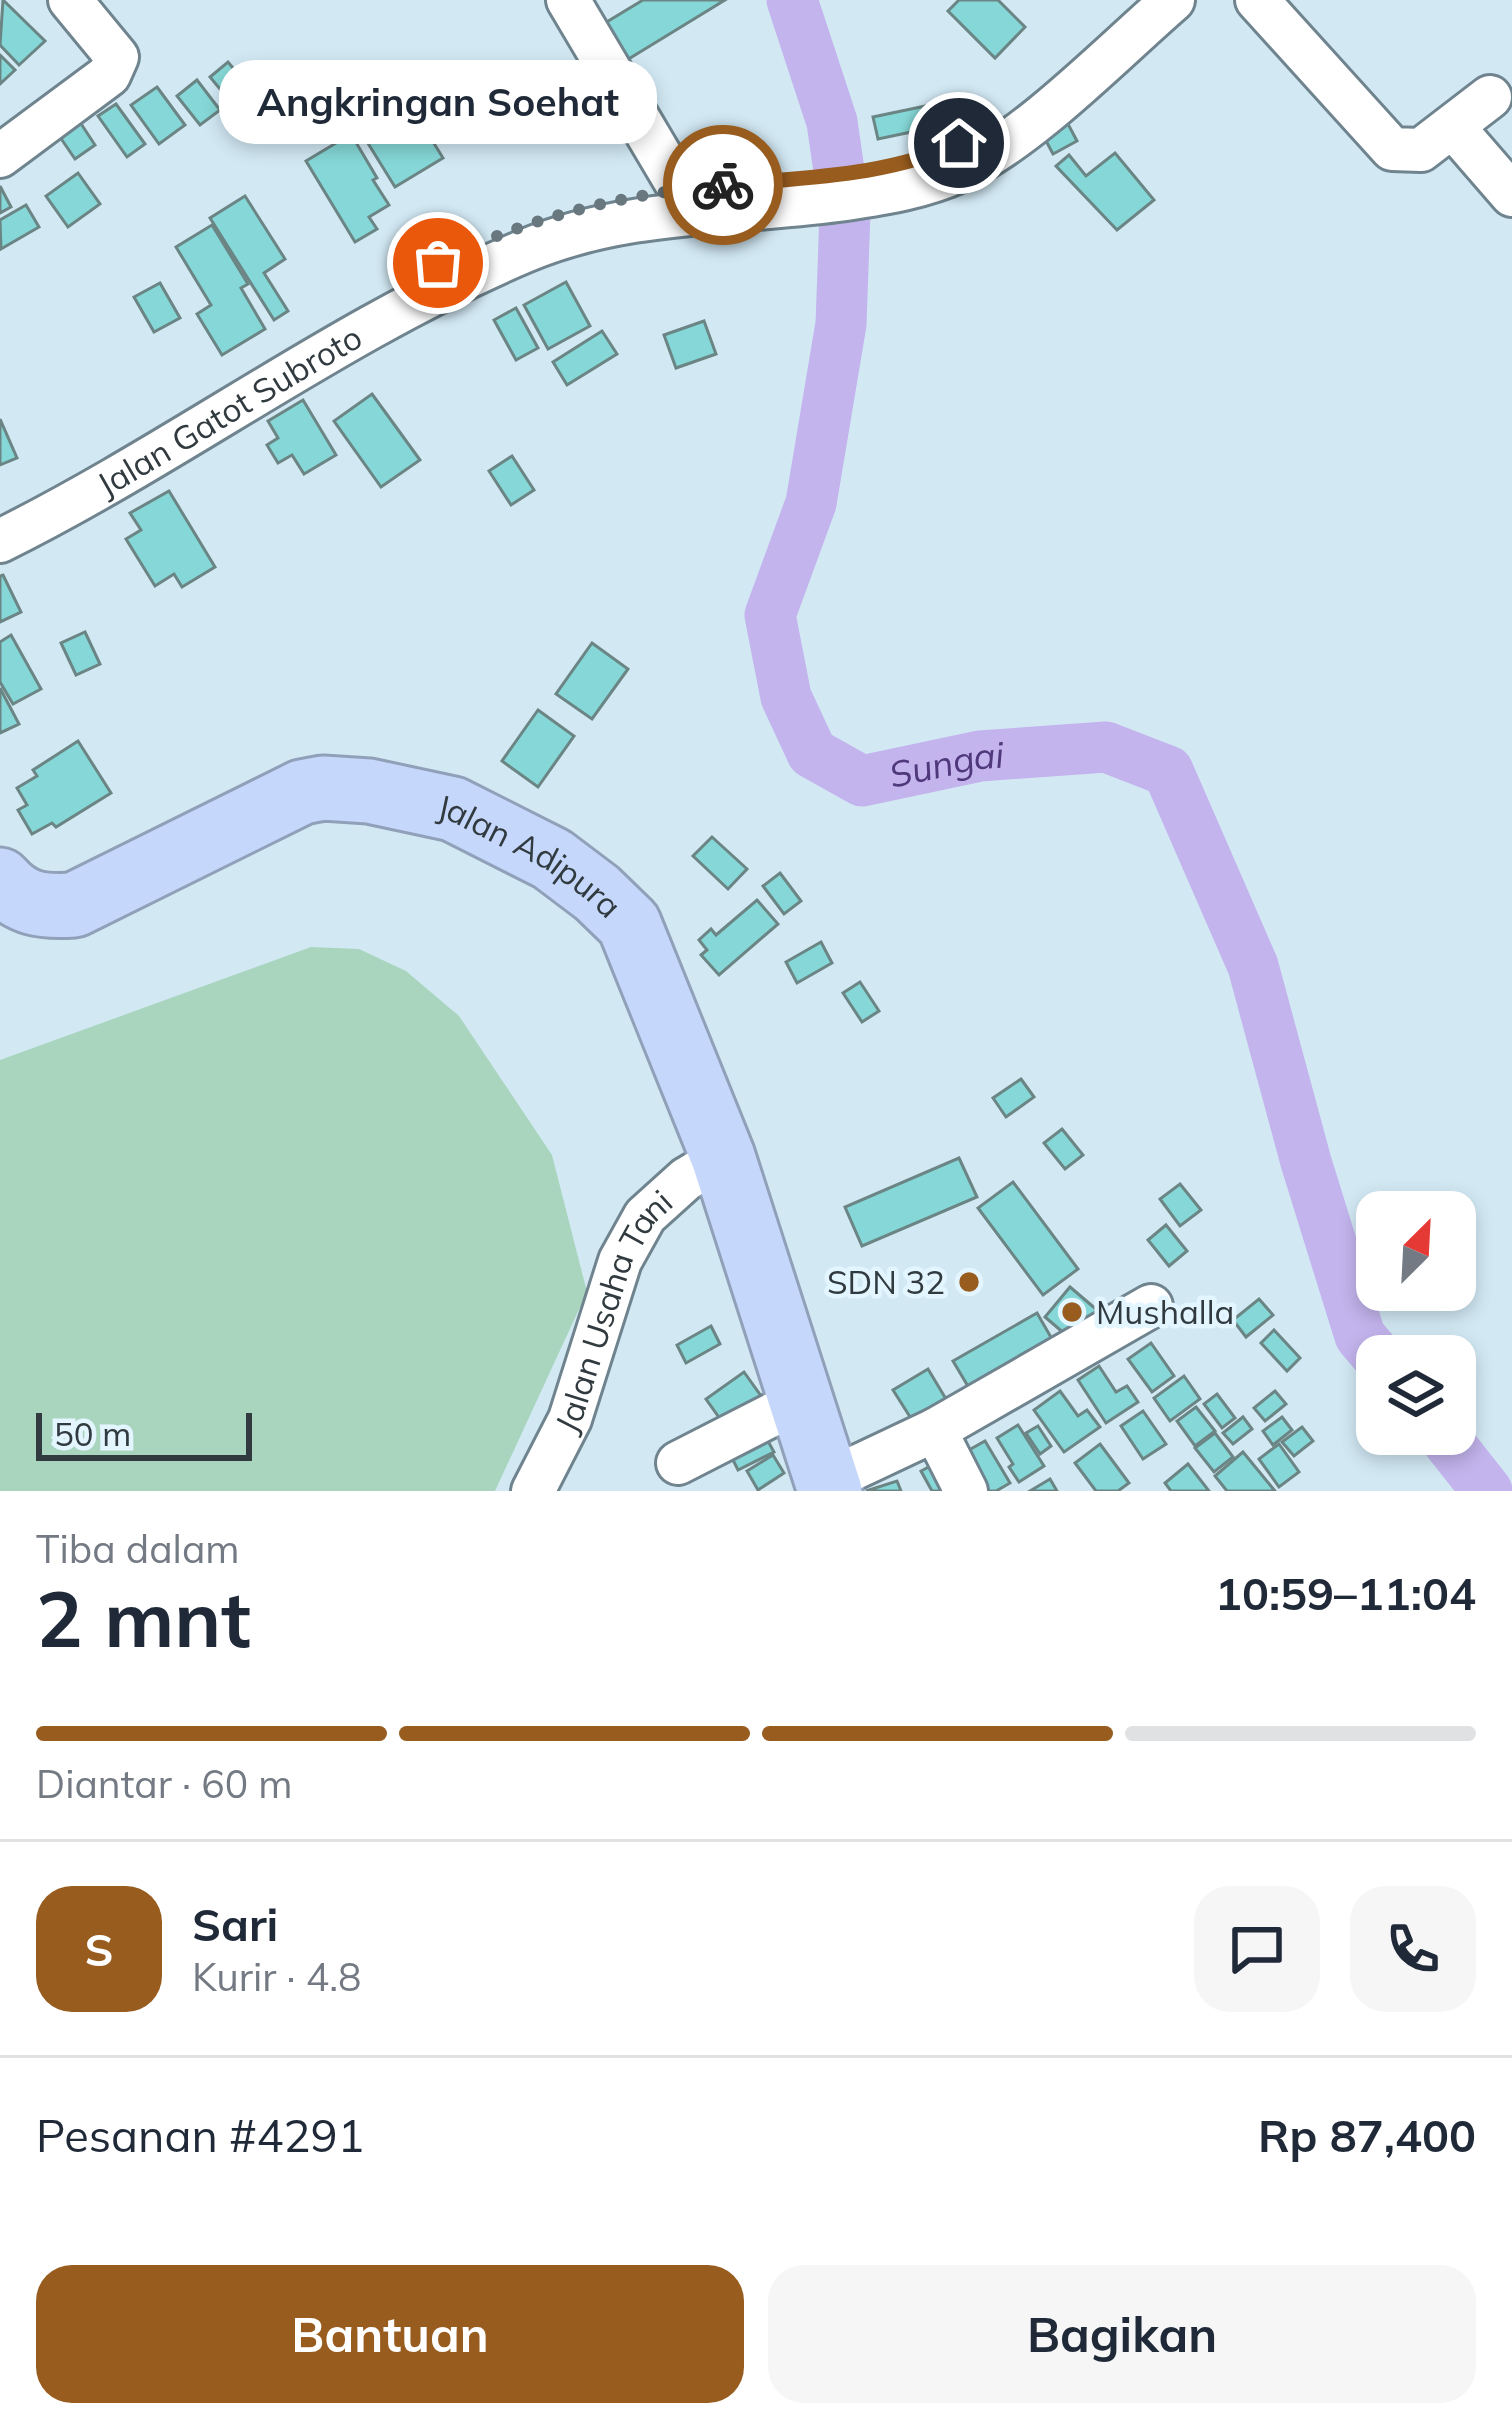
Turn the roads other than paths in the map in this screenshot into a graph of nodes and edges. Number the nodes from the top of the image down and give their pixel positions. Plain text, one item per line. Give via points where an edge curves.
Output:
1 (70, 0) edge
2 (568, 0) edge
3 (1144, 0) edge
4 (1173, 0) edge
5 (1256, 0) edge
6 (1490, 97) dead end
7 (1453, 127) junction
8 (0, 156) edge
9 (896, 179) junction
10 (680, 189) junction
11 (772, 195) junction
12 (1512, 195) edge
13 (327, 342) junction
14 (0, 513) edge
15 (0, 542) edge
16 (0, 880) edge
17 (723, 1156) junction
18 (1151, 1306) dead end
19 (803, 1400) junction
20 (935, 1430) junction
21 (678, 1463) dead end
22 (829, 1486) edge
23 (533, 1491) edge
24 (966, 1491) edge

1 - 8 street via 118,57 114,67
2 - 10 street
3 - 9 street, Jalan Gatot Subroto via 986,128
4 - 9 street, Jalan Gatot Subroto via 1010,139 962,170
5 - 7 street via 1392,148 1421,150
6 - 7 street
7 - 12 street
9 - 11 street, Jalan Gatot Subroto
10 - 11 street, Jalan Gatot Subroto
10 - 13 street, Jalan Gatot Subroto via 557,212 489,236
11 - 13 street, Jalan Gatot Subroto via 579,232
13 - 14 street, Jalan Gatot Subroto
13 - 15 street, Jalan Gatot Subroto
16 - 17 highway, Jalan Adipura via 14,897 74,905 302,791 369,790 453,809 552,860 628,925
17 - 19 highway, Jalan Adipura
17 - 23 street, Jalan Usaha Tani via 645,1216 620,1261 570,1419
18 - 20 street
19 - 21 street
19 - 22 highway, Jalan Adipura
20 - 22 street
20 - 24 street

